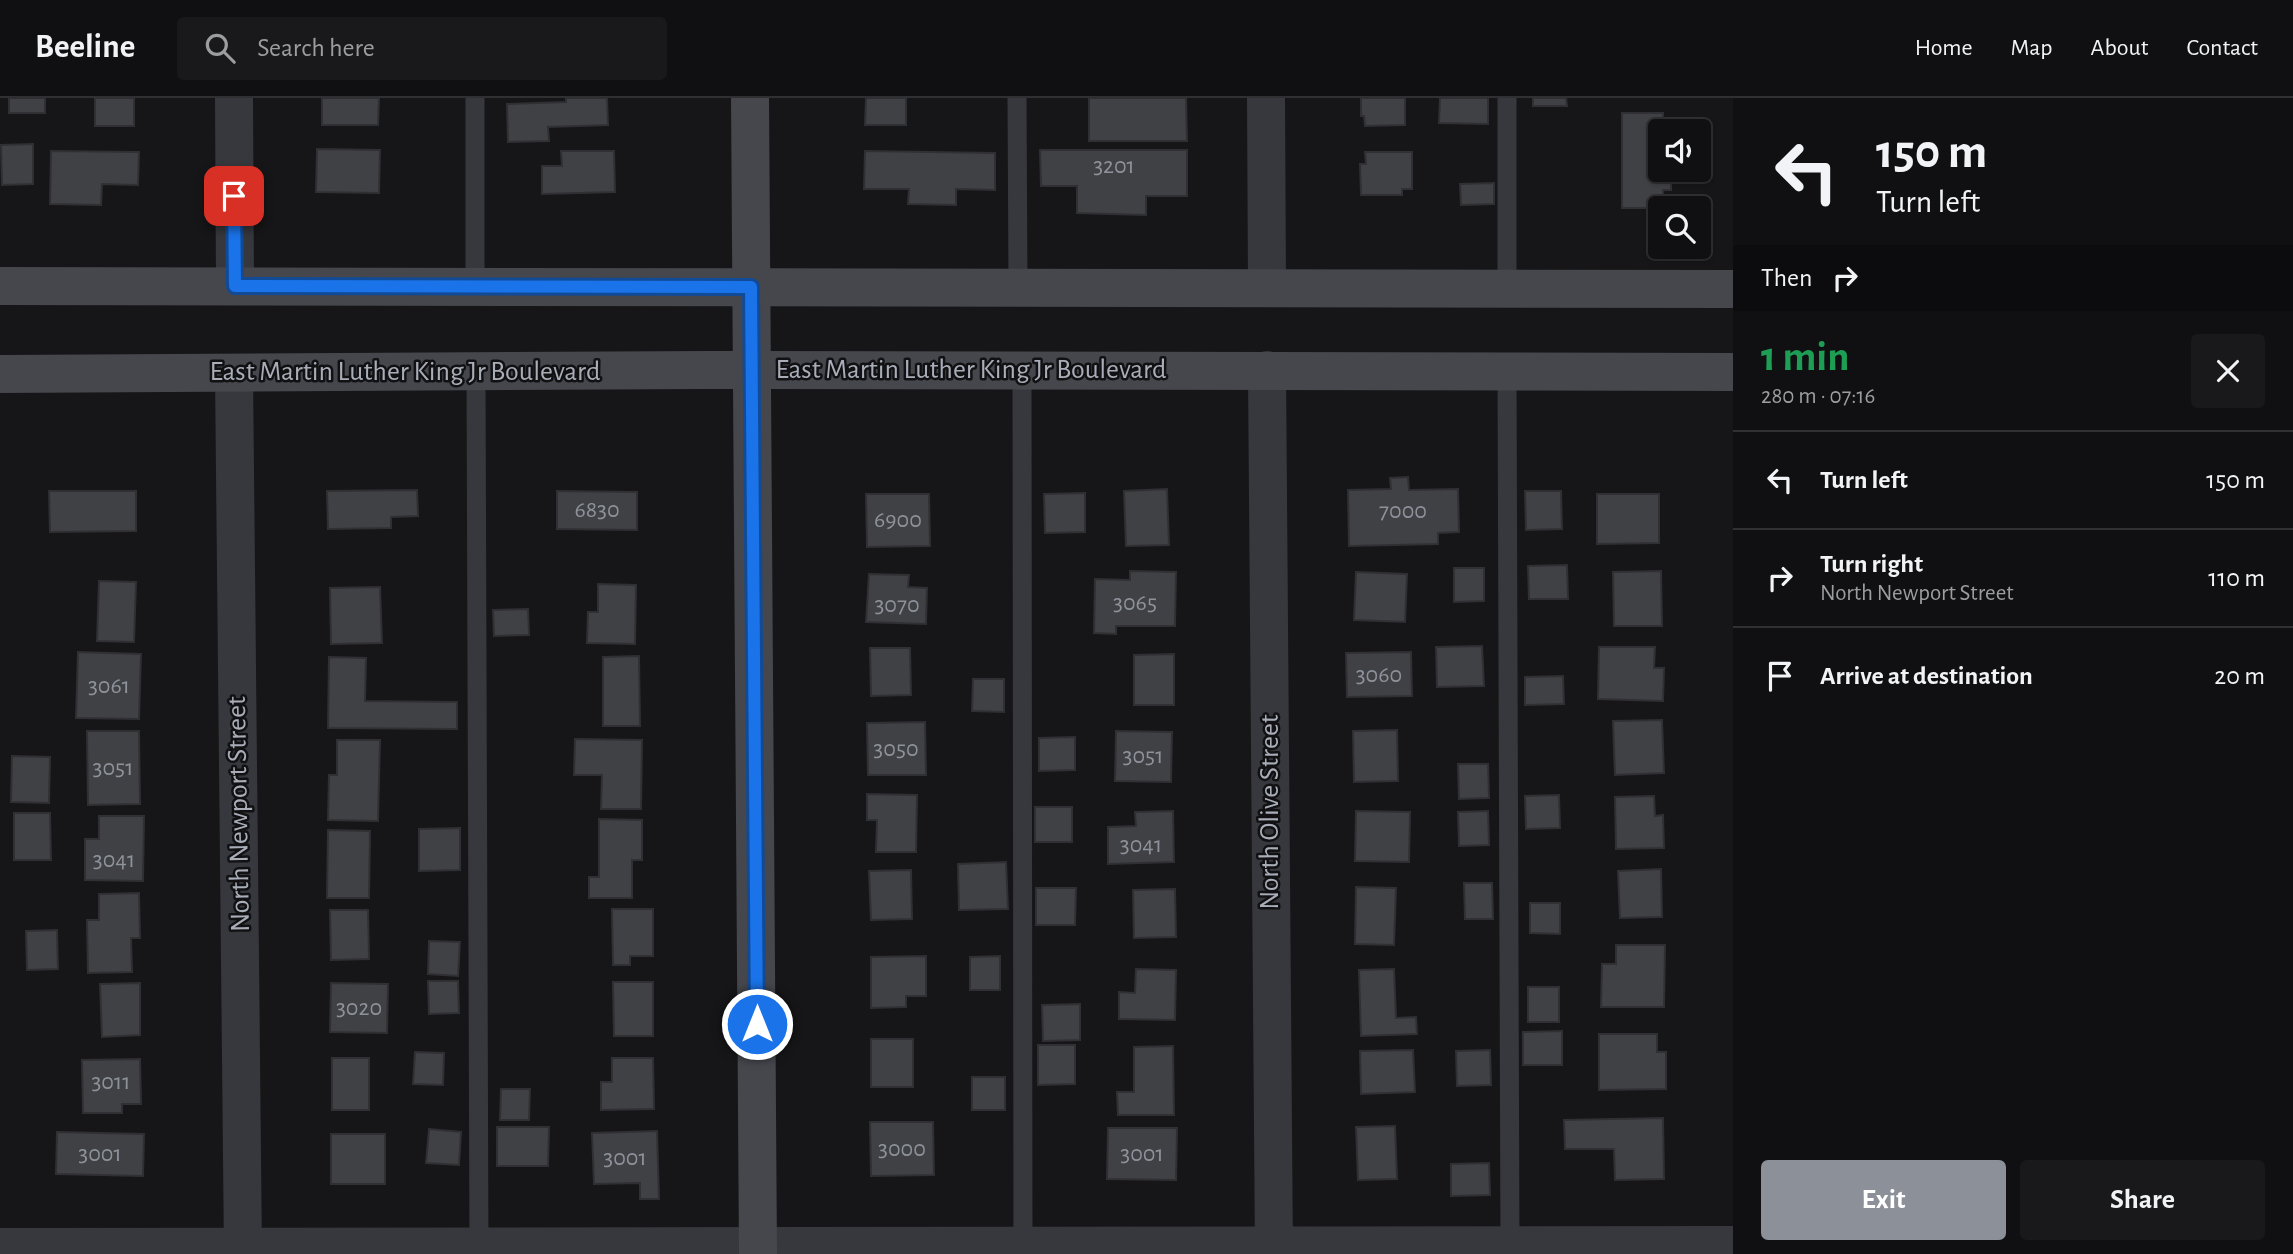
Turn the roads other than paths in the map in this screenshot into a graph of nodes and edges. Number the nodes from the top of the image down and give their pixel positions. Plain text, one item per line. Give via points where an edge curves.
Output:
1 (234, 98) edge
2 (475, 98) edge
3 (750, 98) edge
4 (1017, 98) edge
5 (1266, 98) edge
6 (1507, 98) edge
7 (0, 286) edge
8 (235, 286) junction
9 (475, 287) junction
10 (751, 287) junction
11 (1018, 287) junction
12 (1267, 287) junction
13 (1507, 288) junction
14 (1733, 289) edge
15 (751, 370) junction
16 (1022, 370) junction
17 (1267, 370) junction
18 (476, 372) junction
19 (1507, 372) junction
20 (1733, 372) edge
21 (0, 374) edge
22 (234, 374) junction
23 (1733, 1245) edge
24 (0, 1247) edge
25 (243, 1250) edge
26 (479, 1250) edge
27 (758, 1250) edge
28 (1023, 1250) edge
29 (1274, 1250) edge
30 (1510, 1250) edge

1 - 8 street
2 - 9 lane
3 - 10 main road
4 - 11 lane
5 - 12 street
6 - 13 lane
7 - 8 main road
8 - 9 main road
9 - 10 main road
10 - 11 main road
10 - 15 main road
11 - 12 main road
12 - 13 main road
13 - 14 main road
15 - 16 main road, East Martin Luther King Jr Boulevard
15 - 18 main road, East Martin Luther King Jr Boulevard
15 - 27 main road
16 - 17 main road, East Martin Luther King Jr Boulevard
16 - 28 lane
17 - 19 main road, East Martin Luther King Jr Boulevard
17 - 29 street, North Olive Street
18 - 22 main road, East Martin Luther King Jr Boulevard
18 - 26 lane
19 - 20 main road, East Martin Luther King Jr Boulevard
19 - 30 lane
21 - 22 main road, East Martin Luther King Jr Boulevard
22 - 25 street, North Newport Street
23 - 30 street
24 - 25 street
25 - 26 street
26 - 27 street
27 - 28 street
28 - 29 street
29 - 30 street

